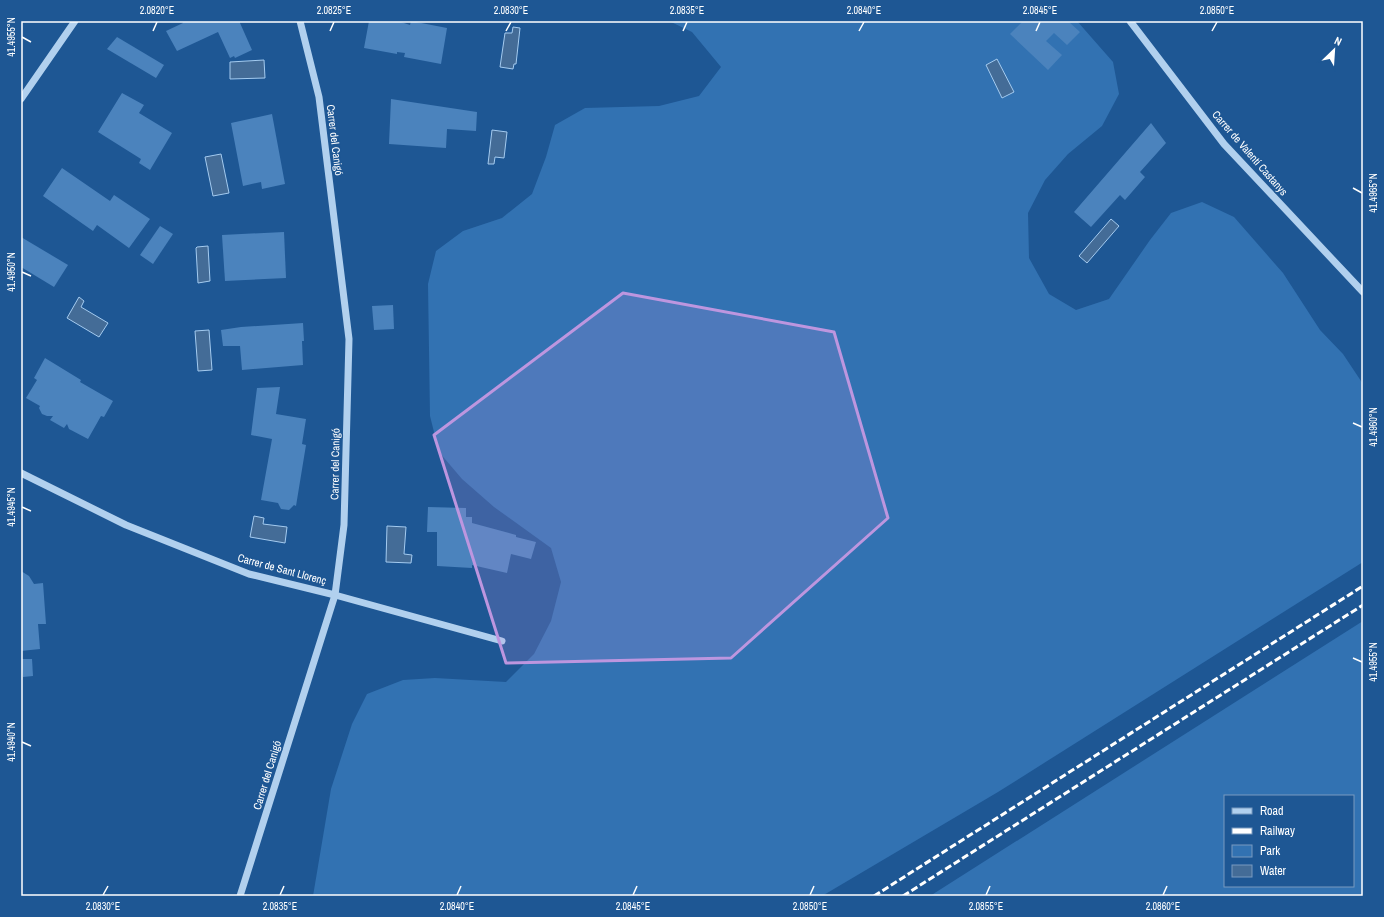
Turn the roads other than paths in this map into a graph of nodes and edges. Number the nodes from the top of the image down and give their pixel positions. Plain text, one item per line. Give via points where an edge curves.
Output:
1 (75, 21) edge
2 (300, 21) edge
3 (1130, 21) edge
4 (21, 99) edge
5 (1363, 292) edge
6 (21, 473) edge
7 (335, 595) junction
8 (502, 641) dead end
9 (240, 896) edge

1 - 4 street
2 - 7 street, Carrer del Canigó via 319,97 349,340 344,525
3 - 5 street, Carrer de Valentí Castanys via 1224,144
6 - 7 street, Carrer de Sant Llorenç via 126,525 249,574
7 - 8 street, Carrer de Sant Llorenç
7 - 9 street, Carrer del Canigó

